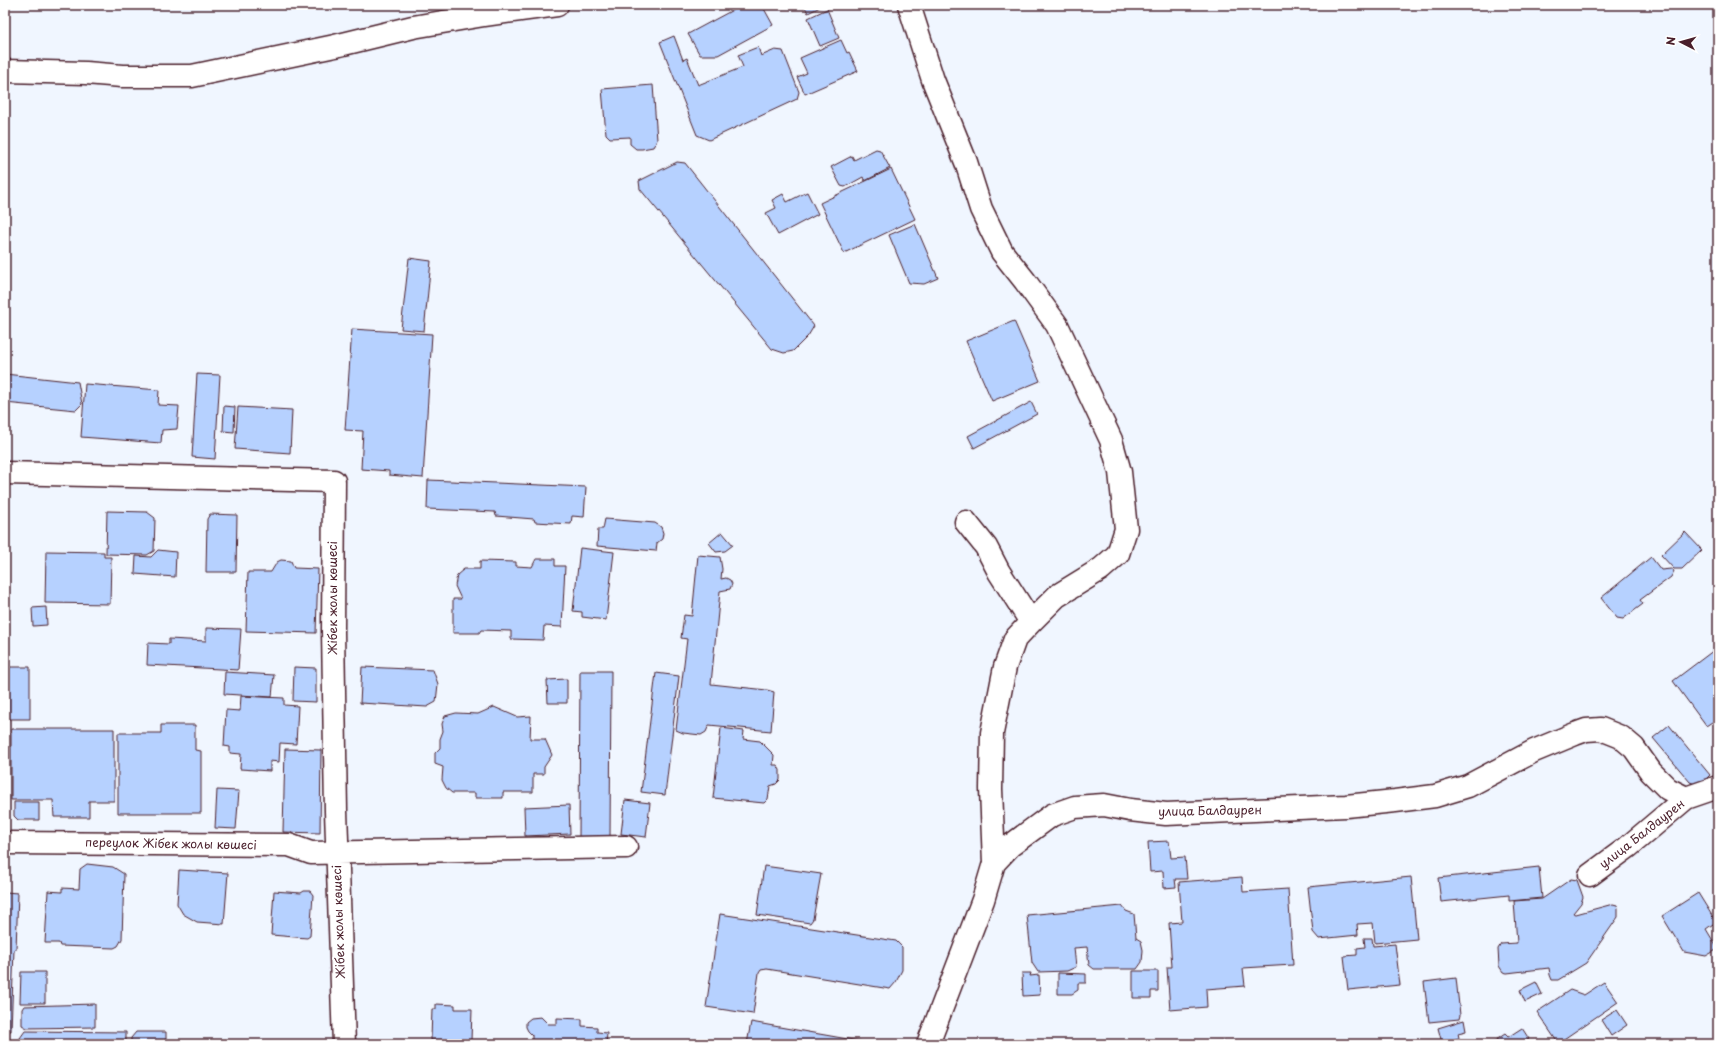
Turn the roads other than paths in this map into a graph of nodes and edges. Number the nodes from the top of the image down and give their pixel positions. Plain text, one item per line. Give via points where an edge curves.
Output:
1 (557, 5) edge
2 (909, 5) edge
3 (5, 71) edge
4 (5, 473) edge
5 (966, 522) dead end
6 (1031, 622) junction
7 (1718, 788) edge
8 (1686, 798) junction
9 (5, 843) edge
10 (626, 847) dead end
11 (336, 851) junction
12 (994, 864) junction
13 (1590, 875) dead end
14 (344, 1044) edge
15 (928, 1044) edge

1 - 3 street via 413,27 192,76
2 - 6 street via 933,80 966,162 981,209 1002,252 1057,325 1111,440 1120,472 1126,529 1118,554 1101,569 1057,596
4 - 11 street, Жібек жолы көшесі via 334,481 332,630
5 - 6 street via 986,547
6 - 12 street via 1015,639 1005,667 992,733
7 - 8 street, улица Балдаурен
8 - 12 street, улица Балдаурен via 1668,789 1651,772 1634,748 1621,737 1601,729 1586,730 1534,751 1468,786 1428,797 1346,806 1180,814 1104,805 1075,807 1052,815 1010,846
8 - 13 street, улица Балдаурен
9 - 11 street, переулок Жібек жолы көшесі via 289,845 311,853
10 - 11 street, переулок Жібек жолы көшесі
11 - 14 street, Жібек жолы көшесі
12 - 15 street, улица Балдаурен via 983,900

